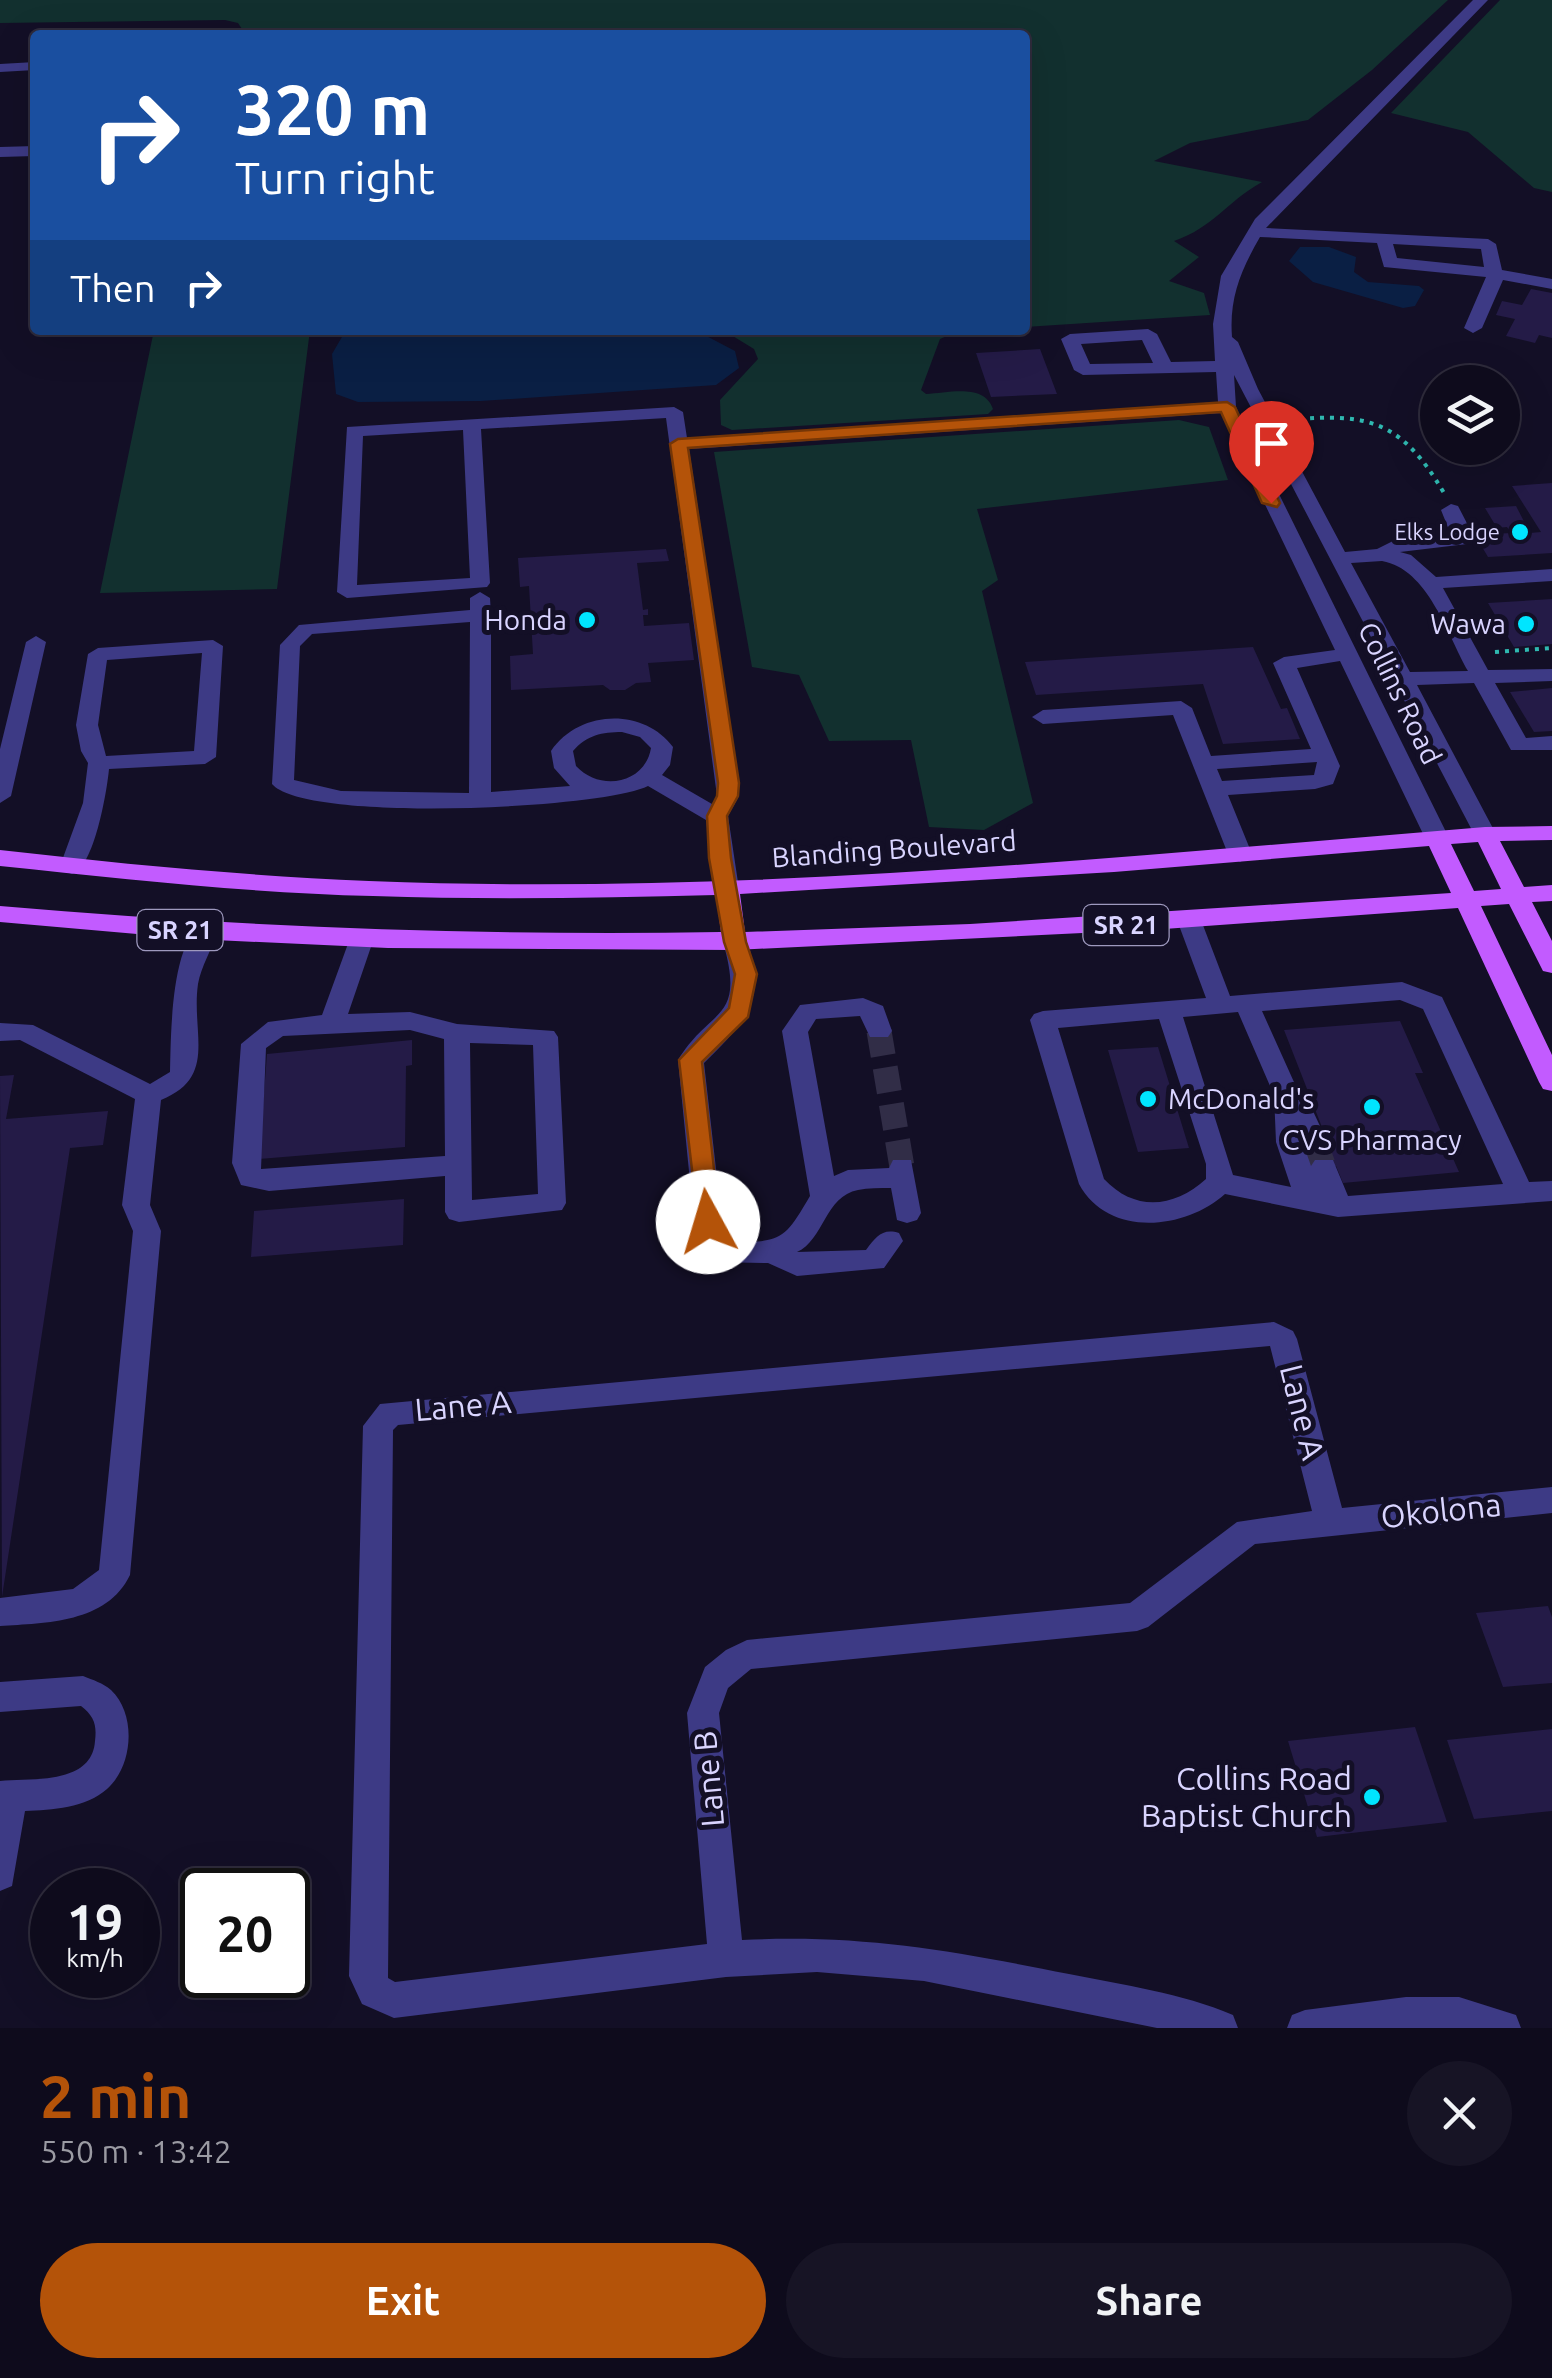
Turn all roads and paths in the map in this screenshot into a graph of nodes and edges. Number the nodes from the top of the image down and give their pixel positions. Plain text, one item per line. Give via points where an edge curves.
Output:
1 (1481, 0) edge
2 (30, 66) edge
3 (0, 68) edge
4 (30, 150) edge
5 (0, 152) edge
6 (1255, 232) junction
7 (1384, 238) junction
8 (1494, 274) junction
9 (1552, 284) edge
10 (1222, 324) junction
11 (1473, 328) dead end
12 (1164, 366) junction
13 (1224, 366) junction
14 (1227, 407) junction
15 (1267, 422) junction
16 (472, 424) junction
17 (678, 444) junction
18 (1450, 510) joint
19 (1382, 555) junction
20 (1342, 558) junction
21 (1552, 575) edge
22 (480, 583) junction
23 (1430, 583) junction
24 (481, 615) junction
25 (36, 642) dead end
26 (1348, 654) junction
27 (1552, 676) edge
28 (1404, 680) junction
29 (1483, 680) junction
30 (1043, 718) dead end
31 (1552, 743) edge
32 (1324, 755) junction
33 (1203, 763) junction
34 (99, 764) junction
35 (649, 778) junction
36 (598, 788) junction
37 (1214, 789) junction
38 (0, 796) edge
39 (480, 801) junction
40 (717, 816) junction
41 (1552, 833) edge
42 (1485, 834) junction
43 (1438, 838) junction
44 (1240, 854) junction
45 (2, 863) edge
46 (72, 866) junction
47 (728, 889) junction
48 (1552, 893) edge
49 (1516, 896) junction
50 (1467, 900) junction
51 (0, 914) edge
52 (1189, 920) junction
53 (206, 932) junction
54 (360, 941) junction
55 (735, 942) junction
56 (1552, 966) edge
57 (1233, 1004) junction
58 (1168, 1009) junction
59 (332, 1023) junction
60 (879, 1031) dead end
61 (0, 1032) edge
62 (457, 1033) junction
63 (1552, 1082) edge
64 (149, 1095) junction
65 (1286, 1095) junction
66 (458, 1165) junction
67 (1220, 1184) junction
68 (1552, 1191) edge
69 (1520, 1193) junction
70 (824, 1197) junction
71 (1308, 1198) junction
72 (1338, 1206) junction
73 (906, 1213) dead end
74 (889, 1241) dead end
75 (771, 1252) junction
76 (1552, 1500) edge
77 (1330, 1522) junction
78 (0, 1612) edge
79 (0, 1697) edge
80 (5, 1796) edge
81 (0, 1874) edge
82 (726, 1959) junction
83 (1179, 2021) edge
84 (1220, 2028) edge
85 (1306, 2028) edge
86 (1503, 2028) edge

1 - 6 street, Collins Road
2 - 3 street
4 - 5 street
6 - 7 street
6 - 10 street, Collins Road via 1229,276
7 - 8 street via 1390,262
7 - 8 street via 1488,244
8 - 9 street
8 - 11 street
10 - 13 street, Collins Road
10 - 15 street, Collins Road
12 - 12 street via 1148,334 1070,339 1083,370
12 - 13 street
13 - 14 street, Collins Road
14 - 17 street
14 - 26 street, Collins Road
15 - 18 path via 1344,416 1386,426 1420,451
15 - 20 street, Collins Road
16 - 17 street via 674,412
16 - 22 street
16 - 22 street via 354,431 348,592
17 - 40 street via 728,783
18 - 19 street via 1460,540 1399,544
19 - 20 street
19 - 23 street via 1404,559
20 - 28 street, Collins Road
21 - 23 street
22 - 24 street
23 - 29 street
24 - 39 street
24 - 39 street via 298,634 290,645 283,784 314,796
25 - 38 street
26 - 32 street via 1284,663
26 - 43 street, Collins Road
27 - 29 street
28 - 29 street
28 - 42 street, Collins Road
29 - 31 street via 1519,745
30 - 33 street via 1181,708
32 - 33 street
32 - 37 street via 1330,766 1326,779
33 - 37 street
34 - 34 street via 88,750 98,654 212,646 205,757
34 - 46 street via 94,803
35 - 36 street
35 - 36 street via 664,756 657,739 636,727 597,726 574,736 561,760 572,778
35 - 40 street
36 - 39 street
37 - 44 street
40 - 47 street
41 - 42 main road, Blanding Boulevard / SR 21
42 - 43 main road, Blanding Boulevard / SR 21
42 - 49 main road, Collins Road
43 - 44 main road, Blanding Boulevard / SR 21
43 - 50 main road, Collins Road
44 - 47 main road, Blanding Boulevard / SR 21
45 - 46 main road, Blanding Boulevard / SR 21
46 - 47 main road, Blanding Boulevard / SR 21 via 396,887
47 - 55 main road
48 - 49 main road, SR 21
49 - 50 main road, SR 21
49 - 56 main road, Collins Road
50 - 52 main road, SR 21
50 - 63 main road, Collins Road
51 - 53 main road, SR 21
52 - 55 main road, SR 21
52 - 57 street
53 - 54 main road, SR 21
53 - 64 street via 186,982 183,1075
54 - 55 main road, SR 21
54 - 59 street
55 - 75 street via 746,974 740,1011 690,1060 708,1222 724,1254
57 - 58 street
57 - 65 street
57 - 69 street via 1402,991 1433,1003
58 - 67 street
58 - 67 street via 1043,1020 1092,1184 1110,1204 1168,1213
59 - 62 street via 410,1021
59 - 66 street via 276,1028 254,1044 244,1163 250,1178 269,1182
60 - 70 street via 874,1012 863,1006 808,1011 795,1031
61 - 64 street via 24,1031
62 - 66 street
62 - 66 street via 545,1037 552,1203 460,1212
64 - 78 street via 136,1204 147,1231 114,1575 78,1603
65 - 71 street via 1290,1142
65 - 72 street via 1304,1116
67 - 71 street
68 - 69 street
69 - 72 street
70 - 73 street via 848,1180 903,1172
70 - 75 street via 798,1240
71 - 72 street
74 - 75 street via 874,1260 797,1266
76 - 77 street, Okolona
77 - 82 street, Lane B via 1248,1532 1137,1617 747,1655 729,1664 714,1678 704,1713
77 - 82 street, Lane A via 1283,1339 1274,1334 390,1412 378,1426 367,1976 375,1991 394,2000
79 - 80 street via 83,1691 104,1702 112,1722 106,1764 88,1784
80 - 81 street
82 - 83 street via 817,1954 924,1962
83 - 84 street
85 - 86 street via 1456,2014

